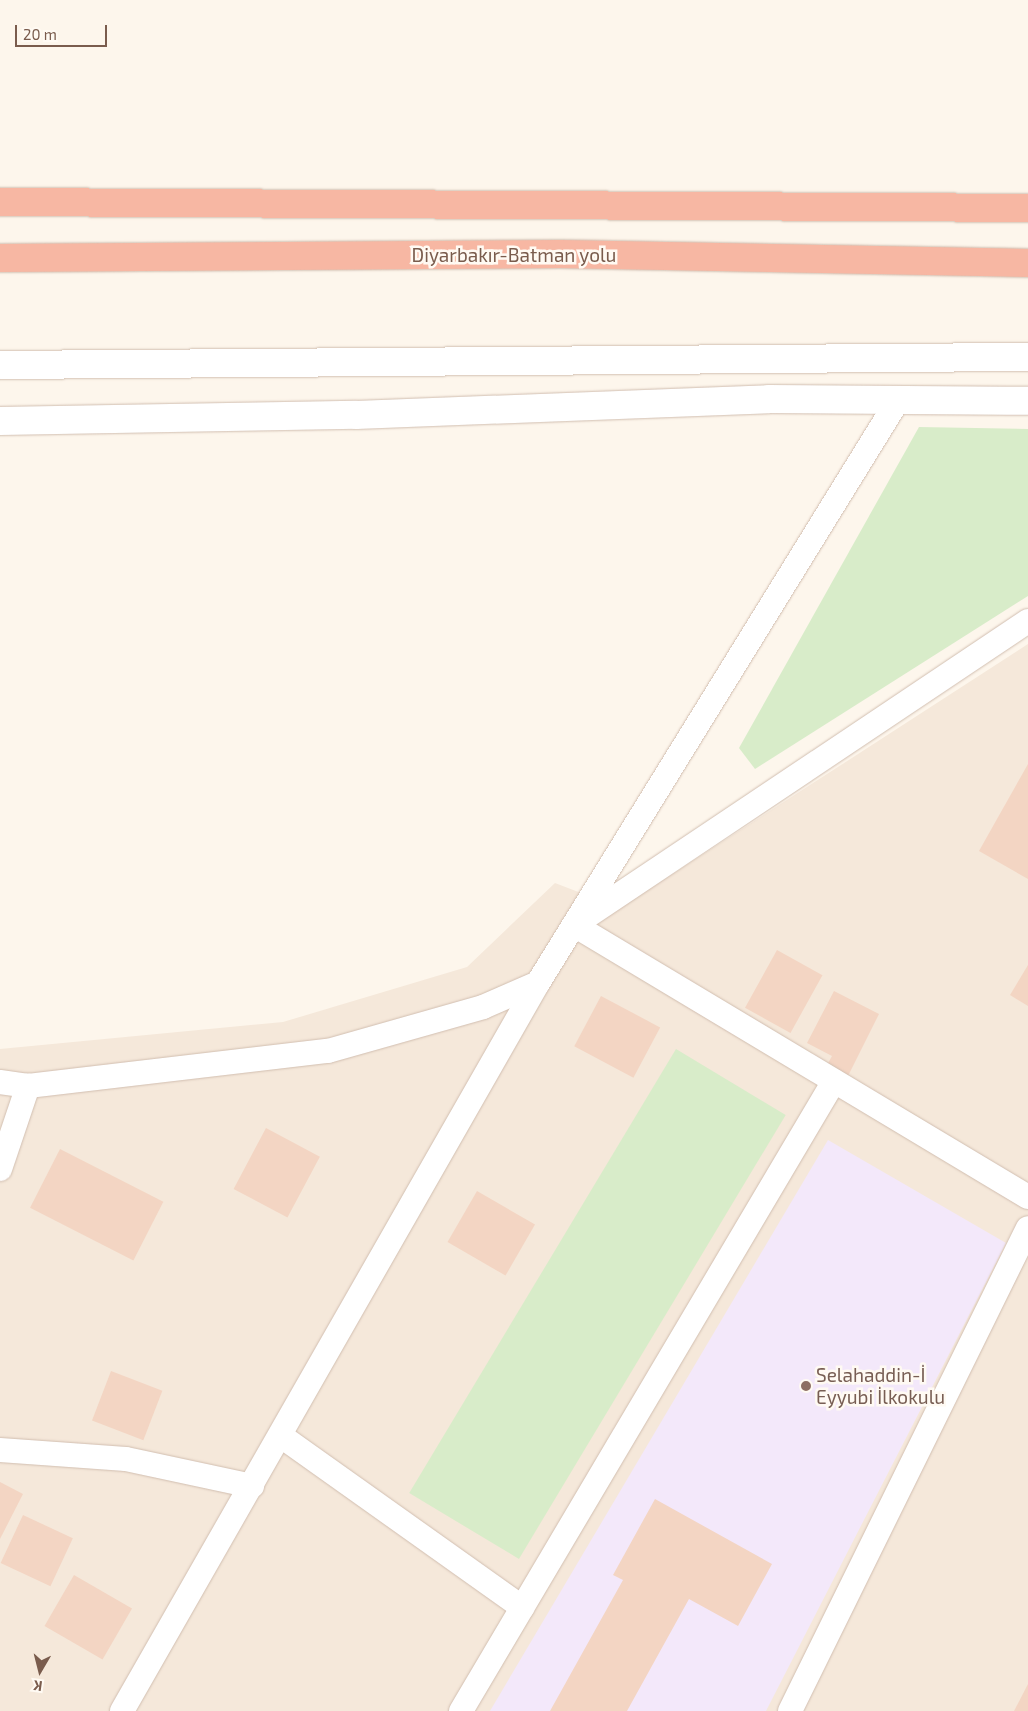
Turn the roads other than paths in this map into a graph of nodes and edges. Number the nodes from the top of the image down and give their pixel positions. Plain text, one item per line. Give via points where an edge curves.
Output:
1 (0, 202) edge
2 (1028, 208) edge
3 (0, 258) edge
4 (1028, 263) edge
5 (1028, 357) edge
6 (0, 365) edge
7 (898, 400) junction
8 (1028, 401) edge
9 (0, 421) edge
10 (1028, 621) edge
11 (574, 925) junction
12 (538, 982) junction
13 (834, 1081) junction
14 (0, 1082) edge
15 (28, 1086) junction
16 (0, 1169) edge
17 (1028, 1197) edge
18 (1028, 1228) edge
19 (281, 1436) junction
20 (0, 1450) edge
21 (252, 1486) junction
22 (522, 1608) junction
23 (122, 1711) edge
24 (461, 1711) edge
25 (790, 1711) edge

1 - 2 highway
3 - 4 highway, Diyarbakır-Batman yolu via 560,254
5 - 6 street
7 - 8 street
7 - 9 street via 769,399 356,415
7 - 11 street
10 - 11 street
11 - 12 street
11 - 13 street
12 - 15 street via 483,1007 328,1051
12 - 19 street
13 - 17 street
13 - 22 street
14 - 15 street
15 - 16 street
18 - 25 street
19 - 21 street
19 - 22 street
20 - 21 street via 126,1459
21 - 23 street
22 - 24 street

